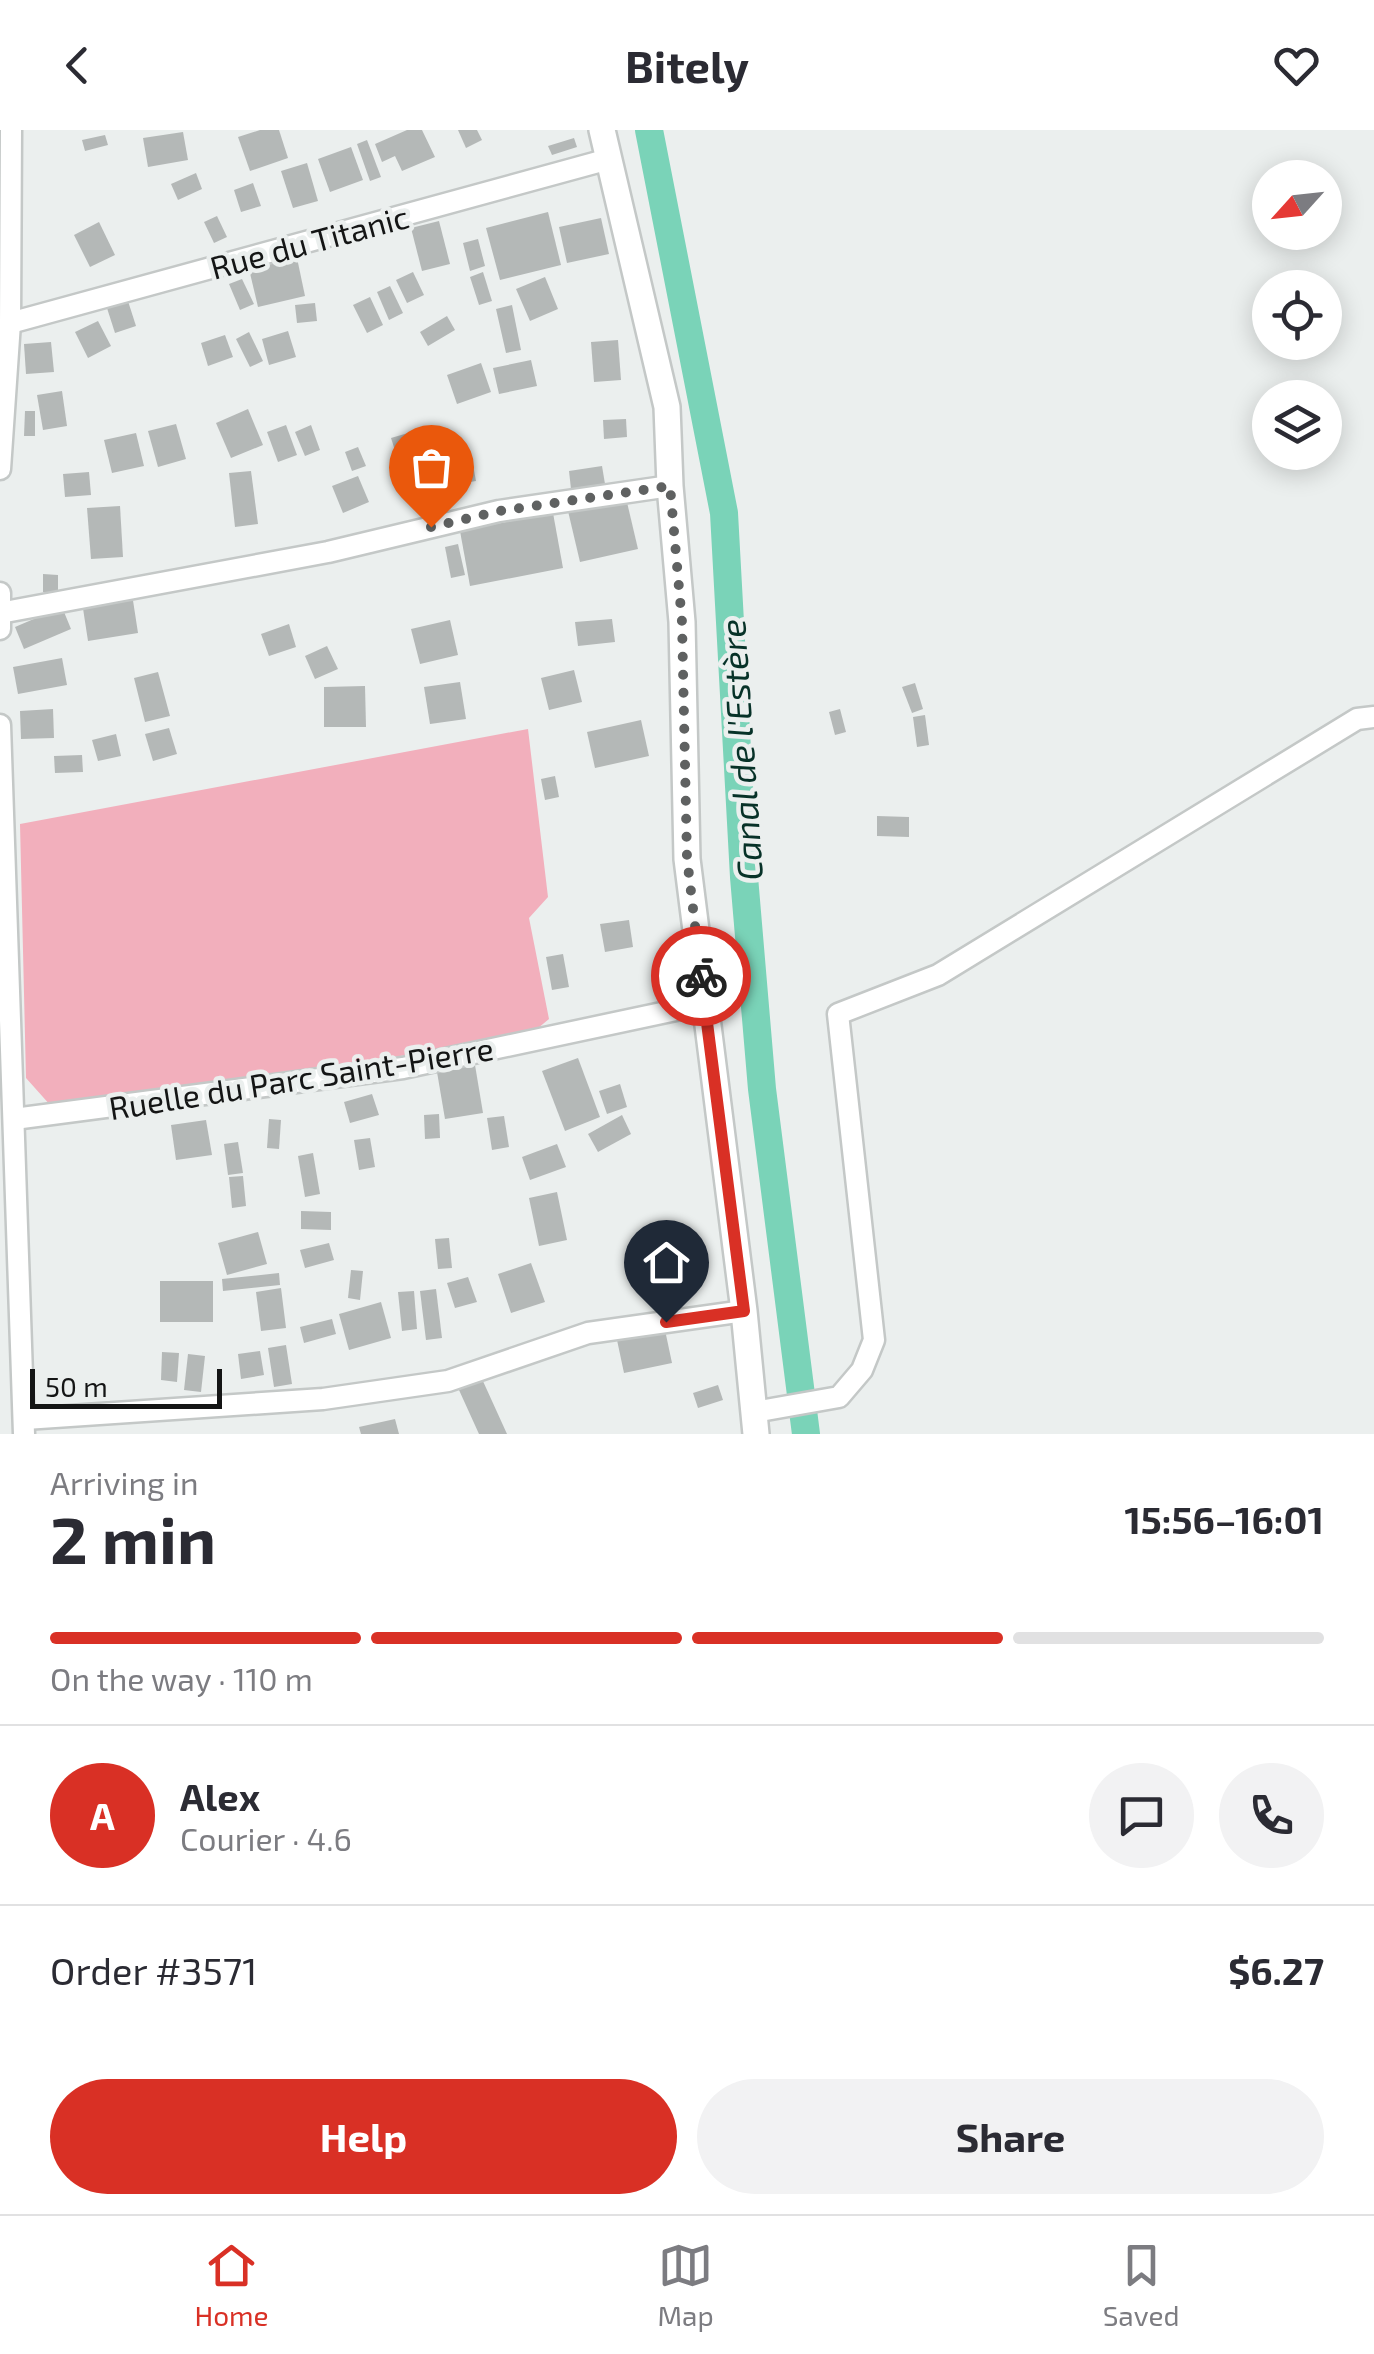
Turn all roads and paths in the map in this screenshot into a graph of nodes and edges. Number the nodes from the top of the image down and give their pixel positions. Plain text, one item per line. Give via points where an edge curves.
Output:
1 (11, 130) edge
2 (602, 130) edge
3 (609, 159) junction
4 (10, 323) junction
5 (0, 468) edge
6 (670, 486) junction
7 (0, 612) edge
8 (1374, 717) edge
9 (0, 725) edge
10 (2, 823) edge
11 (704, 1004) junction
12 (14, 1119) junction
13 (744, 1311) junction
14 (754, 1423) edge
15 (25, 1427) edge

1 - 4 street
2 - 3 street
3 - 4 street, Rue du Titanic
3 - 6 street via 668,407
4 - 5 street
6 - 7 street via 500,511 328,552
6 - 11 street via 682,622 687,858
8 - 14 street via 1358,719 938,974 838,1014 874,1340 862,1370 839,1397
9 - 10 street
10 - 12 street
11 - 12 street, Ruelle du Parc Saint-Pierre via 403,1068
11 - 13 street
12 - 15 street
13 - 14 street
13 - 15 street via 588,1333 448,1381 323,1400

